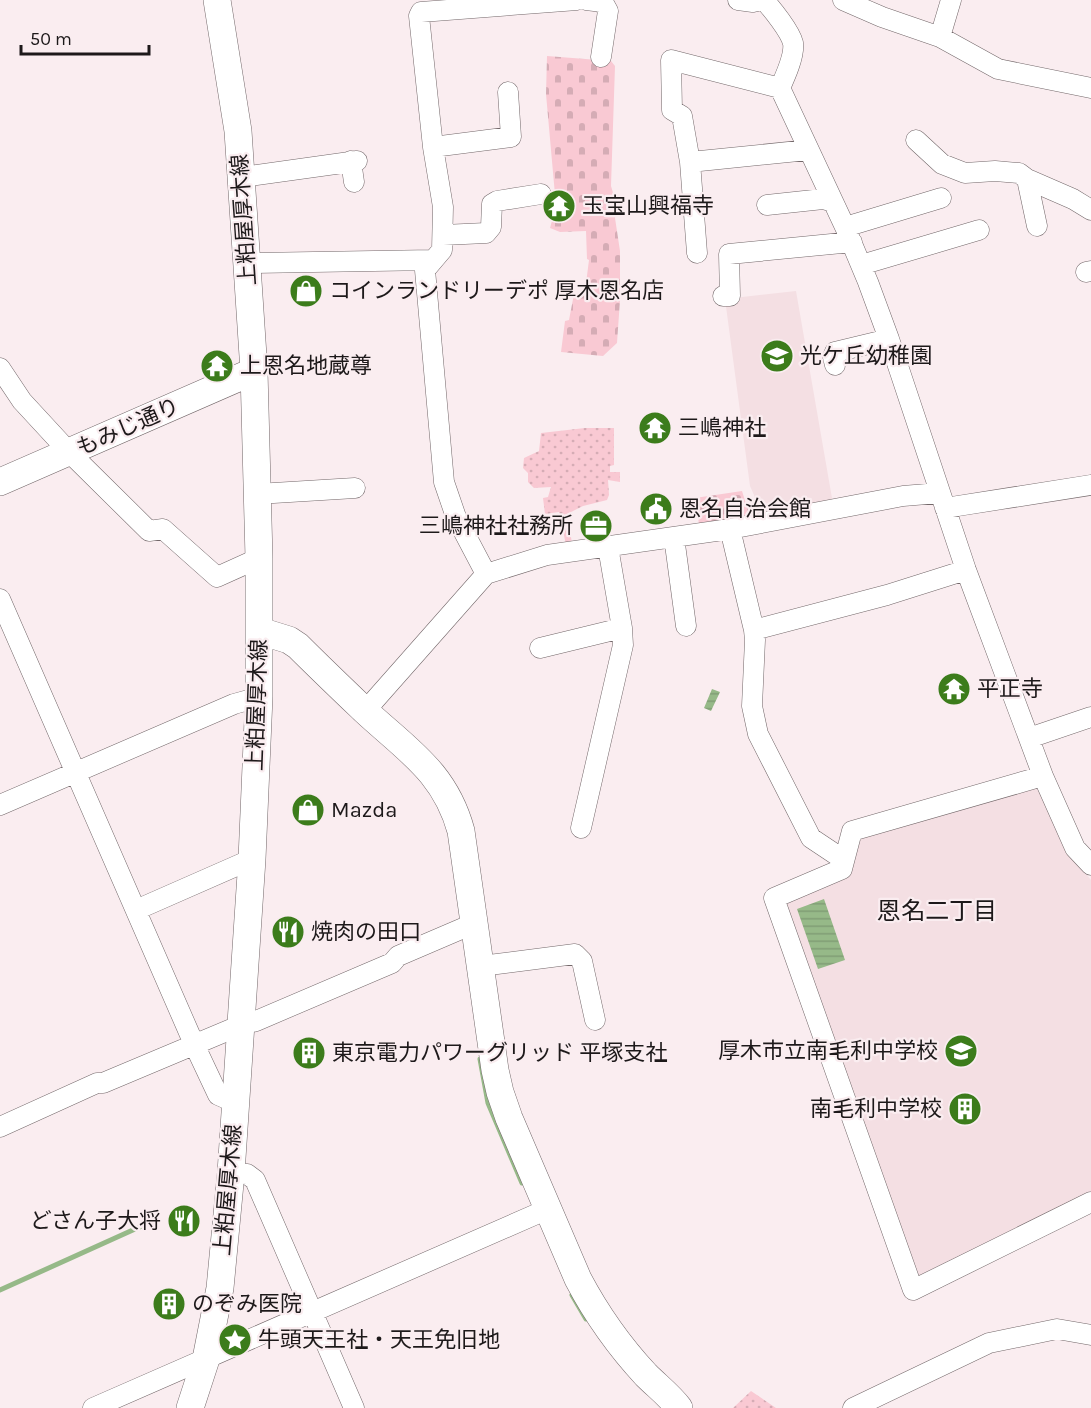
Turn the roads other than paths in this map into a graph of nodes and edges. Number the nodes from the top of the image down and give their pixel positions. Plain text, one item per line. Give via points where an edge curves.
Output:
1 (217, 0) edge
2 (577, 0) edge
3 (585, 0) edge
4 (738, 0) edge
5 (763, 0) edge
6 (843, 0) edge
7 (951, 0) edge
8 (505, 3) edge
9 (940, 37) junction
10 (601, 57) dead end
11 (780, 88) junction
12 (1091, 88) edge
13 (512, 98) dead end
14 (916, 140) dead end
15 (434, 147) junction
16 (808, 150) junction
17 (690, 162) junction
18 (242, 177) junction
19 (1027, 179) junction
20 (354, 182) dead end
21 (541, 194) dead end
22 (941, 198) dead end
23 (833, 202) junction
24 (767, 205) dead end
25 (1091, 210) edge
26 (1036, 226) dead end
27 (848, 234) junction
28 (443, 235) junction
29 (969, 237) dead end
30 (697, 253) dead end
31 (433, 260) junction
32 (247, 262) junction
33 (861, 265) junction
34 (723, 296) dead end
35 (889, 339) junction
36 (835, 366) dead end
37 (0, 368) edge
38 (255, 371) junction
39 (70, 453) junction
40 (0, 482) edge
41 (1091, 485) edge
42 (355, 488) dead end
43 (257, 494) junction
44 (942, 500) junction
45 (730, 530) junction
46 (674, 537) junction
47 (608, 547) junction
48 (259, 558) junction
49 (966, 570) junction
50 (486, 574) junction
51 (0, 599) edge
52 (686, 626) dead end
53 (622, 628) junction
54 (754, 630) junction
55 (260, 631) junction
56 (540, 648) dead end
57 (259, 697) junction
58 (364, 711) junction
59 (1091, 717) edge
60 (1029, 738) junction
61 (75, 772) junction
62 (1043, 776) junction
63 (0, 805) edge
64 (579, 818) dead end
65 (252, 859) junction
66 (844, 860) junction
67 (1091, 865) edge
68 (136, 910) junction
69 (475, 923) junction
70 (482, 966) junction
71 (595, 1020) dead end
72 (241, 1025) junction
73 (194, 1044) junction
74 (236, 1103) junction
75 (0, 1127) edge
76 (231, 1173) junction
77 (1091, 1202) edge
78 (548, 1209) junction
79 (313, 1312) junction
80 (1091, 1335) edge
81 (206, 1359) junction
82 (198, 1401) edge
83 (93, 1408) edge
84 (354, 1408) edge
85 (679, 1408) edge
86 (853, 1408) edge

1 - 18 main road, 上粕屋厚木線
2 - 8 street
3 - 10 street via 603,2 608,11
4 - 5 street
5 - 11 street via 793,43
6 - 9 street
7 - 9 street
8 - 15 street via 421,12 419,16
9 - 12 street via 998,69
11 - 16 street
11 - 17 street via 670,60 672,110 682,116
13 - 15 street via 512,143
14 - 19 street via 942,164 965,173 1019,173
15 - 28 street
16 - 17 street
16 - 23 street
17 - 30 street
18 - 20 street via 354,161
18 - 32 main road, 上粕屋厚木線
19 - 25 street
19 - 26 street
21 - 28 street via 497,201 491,197 491,227 486,232
22 - 27 street via 923,209
23 - 24 street
23 - 27 street
27 - 33 street
27 - 34 street via 729,254 730,296
28 - 31 street via 442,250
29 - 33 street
31 - 32 street
31 - 50 street via 425,270 444,483 456,518
32 - 38 main road, 上粕屋厚木線
33 - 35 street
35 - 36 street via 835,352
35 - 44 street
37 - 39 street via 22,401
38 - 39 main road, もみじ通り
38 - 43 main road, 上粕屋厚木線
39 - 40 main road, もみじ通り
39 - 48 street via 149,531 163,529 217,577
41 - 44 street
42 - 43 street
43 - 48 main road, 上粕屋厚木線
44 - 45 street via 903,496
44 - 49 street
45 - 46 street
45 - 54 street
46 - 47 street
46 - 52 street
47 - 50 street via 548,555
47 - 53 street
48 - 55 main road, 上粕屋厚木線
49 - 54 street
49 - 60 street
50 - 58 street
51 - 61 street
53 - 56 street
53 - 64 street via 623,645
54 - 66 street via 752,706 758,734 811,838
55 - 57 main road, 上粕屋厚木線
55 - 58 main road via 298,646
57 - 61 street
57 - 65 main road, 上粕屋厚木線
58 - 69 main road via 426,765 452,802 462,831
59 - 60 street
60 - 62 street
61 - 63 street
61 - 68 street
62 - 66 street via 852,831
62 - 67 street via 1075,848
65 - 68 street
65 - 72 main road, 上粕屋厚木線
66 - 77 street via 842,869 774,898 913,1290
68 - 73 street
69 - 70 main road
69 - 72 street via 398,956 392,963
70 - 71 street via 575,954 582,962
70 - 78 main road via 500,1092
72 - 73 street
72 - 74 main road, 上粕屋厚木線
73 - 74 street via 218,1095
73 - 75 street
74 - 76 main road, 上粕屋厚木線
76 - 79 street via 247,1174 255,1180
76 - 81 main road, 上粕屋厚木線 via 220,1288
78 - 79 street
78 - 85 main road via 578,1279 598,1313 646,1374
79 - 81 street
79 - 84 street
80 - 86 street via 1057,1329 988,1343
81 - 82 main road, 上粕屋厚木線
81 - 83 street

